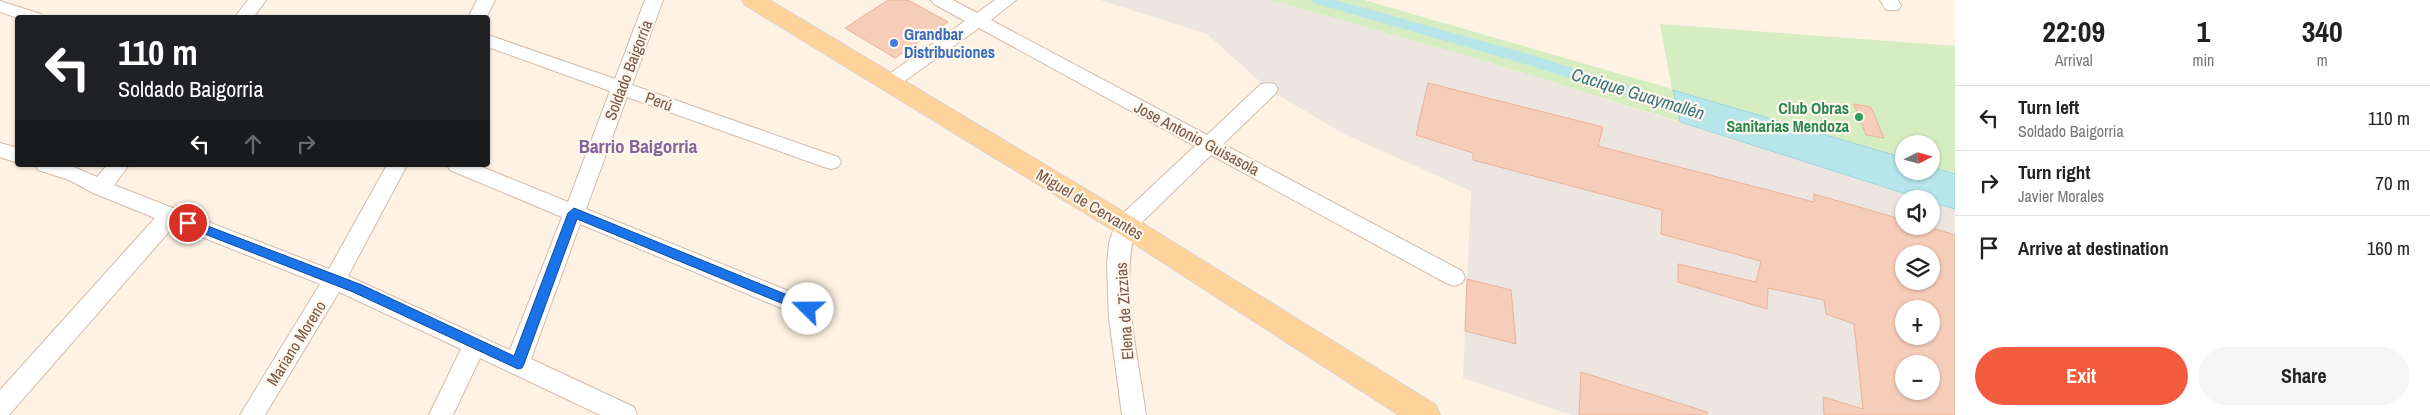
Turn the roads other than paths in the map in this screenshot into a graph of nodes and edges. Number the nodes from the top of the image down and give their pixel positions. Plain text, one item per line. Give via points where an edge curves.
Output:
1 (258, 0) edge
2 (486, 0) edge
3 (654, 0) edge
4 (753, 0) edge
5 (940, 0) edge
6 (1007, 0) edge
7 (0, 6) edge
8 (26, 15) edge
9 (246, 15) edge
10 (478, 15) edge
11 (978, 21) junction
12 (490, 42) edge
13 (889, 83) junction
14 (622, 88) junction
15 (1268, 89) dead end
16 (1209, 144) junction
17 (0, 150) edge
18 (15, 155) edge
19 (831, 162) dead end
20 (51, 167) edge
21 (117, 167) edge
22 (396, 167) edge
23 (462, 167) edge
24 (100, 188) junction
25 (574, 213) junction
26 (170, 216) junction
27 (1125, 226) junction
28 (1454, 277) dead end
29 (335, 279) junction
30 (808, 309) dead end
31 (475, 344) junction
32 (518, 364) junction
33 (0, 407) edge
34 (613, 413) edge
35 (252, 415) edge
36 (440, 415) edge
37 (1134, 415) edge
38 (1425, 415) edge

1 - 9 street
2 - 10 street
3 - 14 street, Soldado Baigorria
4 - 13 main road, Miguel de Cervantes
5 - 11 street, Jose Antonio Guisasola
6 - 11 street
7 - 8 street
11 - 13 street
11 - 16 street, Jose Antonio Guisasola
12 - 14 street, Perú
13 - 27 main road, Miguel de Cervantes
14 - 19 street, Perú
14 - 25 street, Soldado Baigorria
15 - 16 street
16 - 27 street
16 - 28 street, Jose Antonio Guisasola
17 - 18 street
20 - 24 street
21 - 24 street
22 - 29 street, Mariano Moreno
23 - 25 street
24 - 26 street
25 - 30 street
25 - 32 street, Soldado Baigorria
26 - 29 street
26 - 33 street
27 - 37 street, Elena de Zizzias via 1120,238 1119,294
27 - 38 main road, Miguel de Cervantes
29 - 31 street
29 - 35 street, Mariano Moreno
31 - 32 street
31 - 36 street
32 - 34 street

